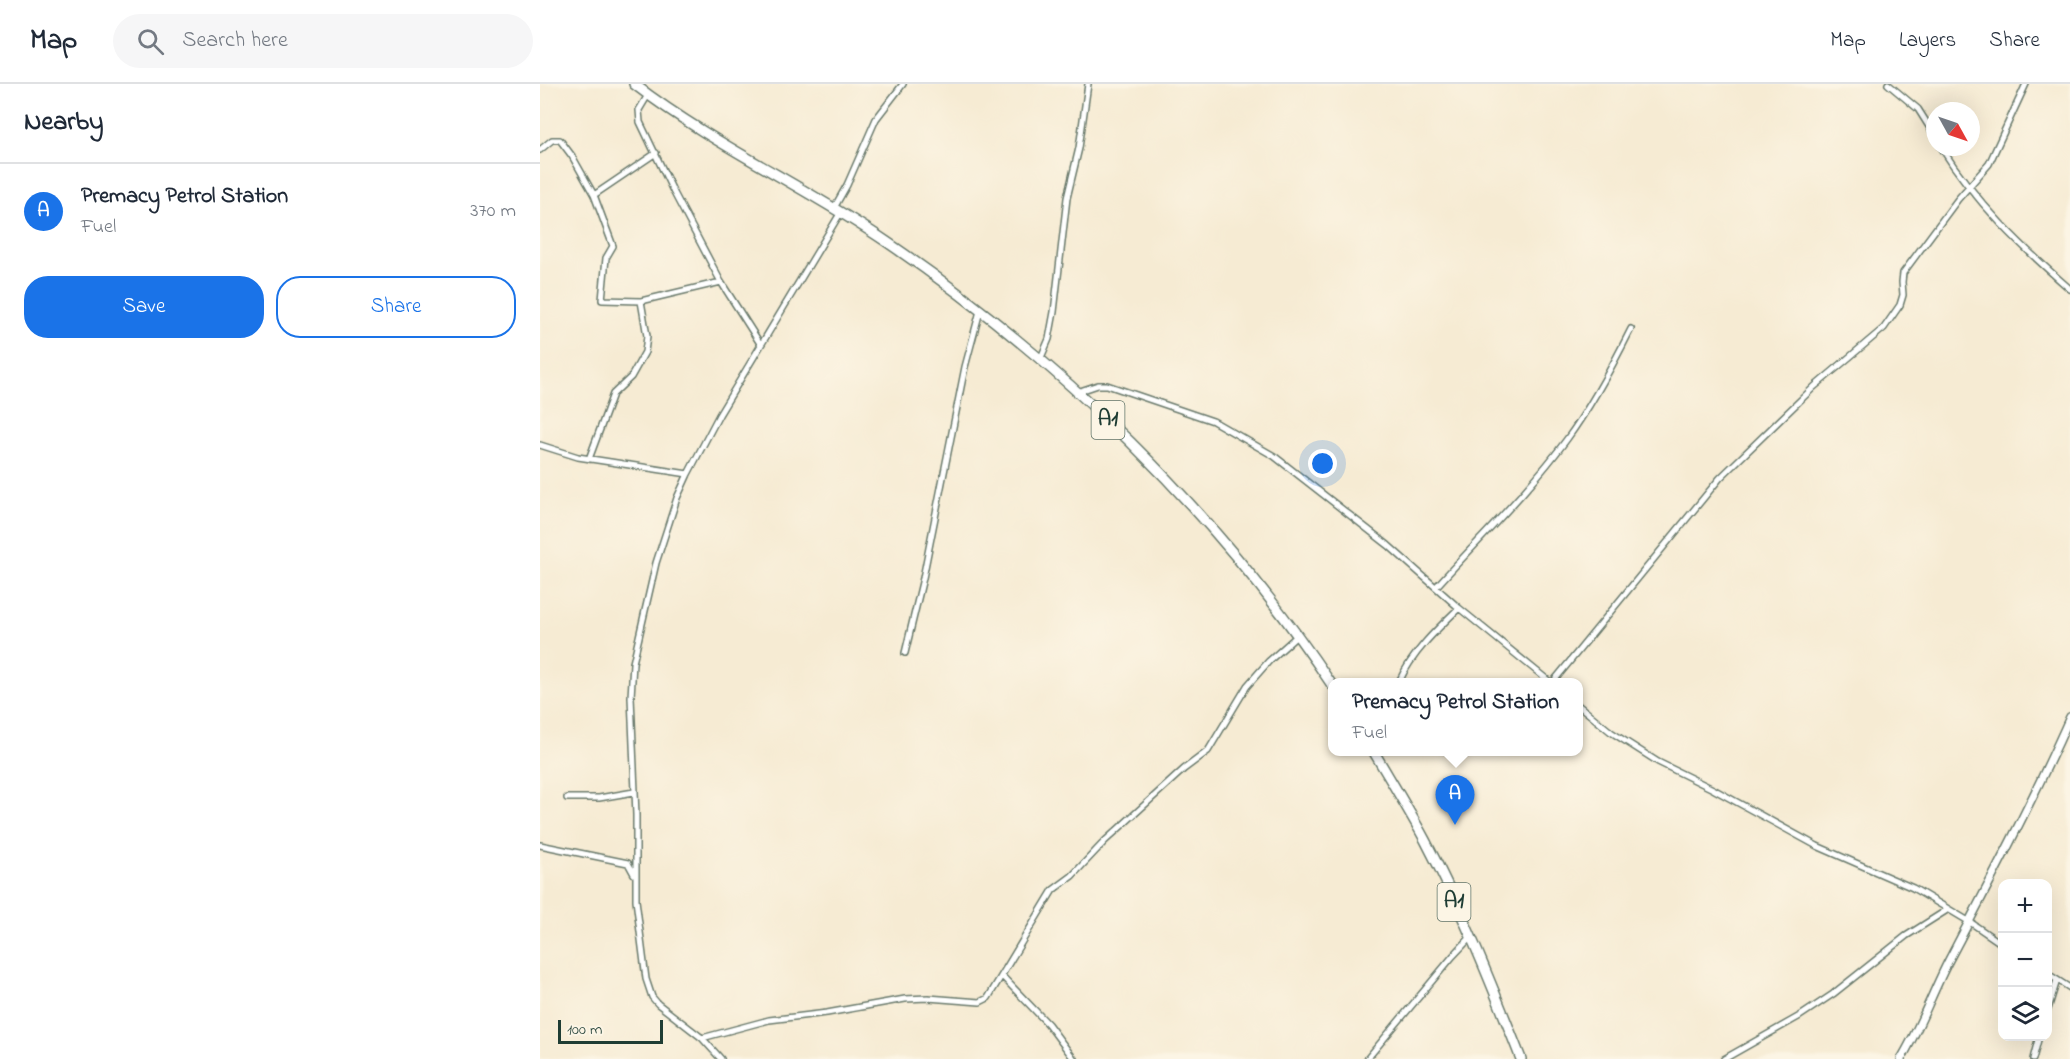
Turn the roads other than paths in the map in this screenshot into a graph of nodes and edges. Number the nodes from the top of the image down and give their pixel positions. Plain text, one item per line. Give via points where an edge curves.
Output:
1 (634, 84) edge
2 (903, 84) edge
3 (1088, 84) edge
4 (1888, 84) edge
5 (2026, 84) edge
6 (648, 95) junction
7 (1926, 122) edge
8 (540, 150) edge
9 (656, 153) junction
10 (1948, 156) edge
11 (1970, 187) junction
12 (594, 195) junction
13 (837, 210) junction
14 (721, 282) junction
15 (2070, 289) edge
16 (641, 300) junction
17 (980, 311) junction
18 (1631, 329) dead end
19 (761, 345) junction
20 (1040, 360) junction
21 (1077, 392) junction
22 (540, 445) edge
23 (590, 459) junction
24 (688, 474) junction
25 (1436, 587) junction
26 (1459, 608) junction
27 (1298, 635) junction
28 (905, 653) dead end
29 (1402, 678) edge
30 (1546, 678) edge
31 (1554, 678) edge
32 (1328, 679) edge
33 (1583, 709) edge
34 (2070, 717) edge
35 (1376, 756) edge
36 (634, 792) junction
37 (567, 798) dead end
38 (540, 845) edge
39 (635, 876) junction
40 (1947, 910) junction
41 (1970, 922) junction
42 (1470, 938) junction
43 (1998, 941) edge
44 (1002, 976) junction
45 (2052, 977) edge
46 (2056, 980) junction
47 (2070, 988) edge
48 (2052, 994) edge
49 (702, 1038) junction
50 (2038, 1041) edge
51 (721, 1059) edge
52 (1074, 1059) edge
53 (1367, 1059) edge
54 (1521, 1059) edge
55 (1724, 1059) edge
56 (1900, 1059) edge
57 (2033, 1059) edge

1 - 6 highway, A1
2 - 13 street via 873,126
3 - 20 street via 1067,198 1054,312
4 - 7 street via 1918,109
5 - 11 street via 1993,158
6 - 9 street via 638,114
6 - 13 highway, A1
8 - 12 street via 552,140 560,140
9 - 12 street
9 - 14 street
10 - 11 street
11 - 15 street via 2016,240
11 - 31 street via 1907,267 1900,305 1884,328 1822,380 1720,478
12 - 16 street via 613,246 606,258 602,300
13 - 17 highway, A1
13 - 19 street
14 - 16 street
14 - 19 street
16 - 23 street via 647,336 645,352 631,377 613,394
17 - 20 highway, A1
17 - 28 street
18 - 25 street via 1568,438
19 - 24 street
20 - 21 highway, A1
21 - 25 street via 1107,385 1222,425 1295,471
21 - 27 highway, A1 via 1189,503
22 - 23 street
23 - 24 street
24 - 36 street via 656,563 634,654
25 - 26 street
26 - 29 street via 1420,649
26 - 30 street
27 - 32 highway, A1
27 - 44 street via 1247,686 1208,751 1053,890
33 - 40 street via 1658,762 1817,846 1897,880
34 - 41 street
35 - 42 highway, A1 via 1425,840
36 - 37 street
36 - 39 street
38 - 39 street via 628,863
39 - 49 street via 649,987 658,1004
40 - 41 street
40 - 55 street via 1906,936 1833,994
41 - 43 street
41 - 56 street
42 - 53 street
42 - 54 highway, A1
44 - 49 street via 990,995 980,1002 905,999 769,1020
44 - 52 street via 1048,1024
45 - 46 street
46 - 47 street
46 - 48 street
49 - 51 street
50 - 57 street

